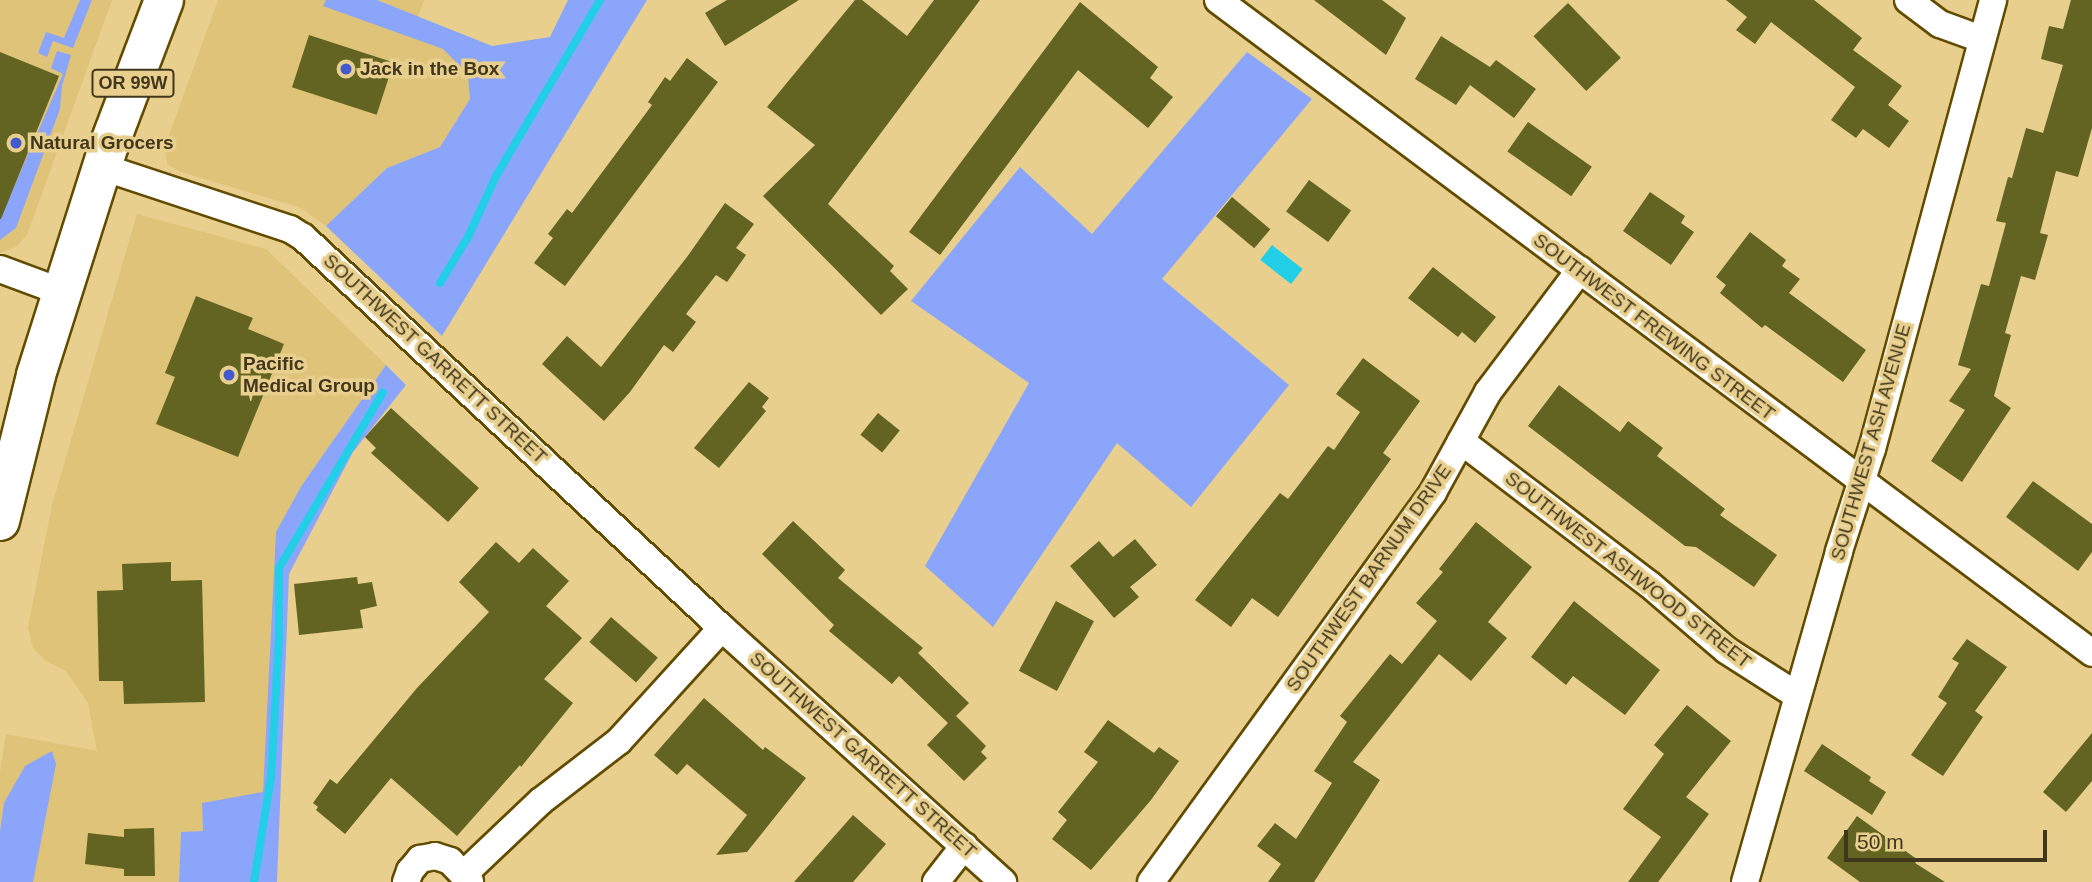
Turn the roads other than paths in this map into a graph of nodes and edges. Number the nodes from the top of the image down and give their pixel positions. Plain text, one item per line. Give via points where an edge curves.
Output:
1 (164, 0) edge
2 (1218, 0) edge
3 (1908, 0) edge
4 (1993, 0) edge
5 (1981, 39) junction
6 (102, 167) junction
7 (0, 269) edge
8 (1580, 270) junction
9 (62, 292) junction
10 (1461, 441) junction
11 (1860, 483) junction
12 (0, 521) edge
13 (722, 628) junction
14 (2092, 653) edge
15 (1798, 696) junction
16 (964, 846) junction
17 (468, 878) edge
18 (406, 882) edge
19 (936, 882) edge
20 (1003, 882) edge
21 (1151, 882) edge
22 (1745, 882) edge

1 - 6 highway, OR 99W
2 - 8 street, SOUTHWEST FREWING STREET
3 - 5 street via 1940,24
4 - 5 street, SOUTHWEST ASH AVENUE
5 - 11 street, SOUTHWEST ASH AVENUE
6 - 9 highway, OR 99W
6 - 13 street, SOUTHWEST GARRETT STREET via 303,237
7 - 9 street
8 - 10 street, SOUTHWEST BARNUM DRIVE via 1488,392
8 - 11 street, SOUTHWEST FREWING STREET
9 - 12 highway, OR 99W
10 - 15 street, SOUTHWEST ASHWOOD STREET via 1649,584 1726,650
10 - 21 street, SOUTHWEST BARNUM DRIVE via 1433,492
11 - 14 street, SOUTHWEST FREWING STREET
11 - 15 street, SOUTHWEST ASH AVENUE
13 - 16 street, SOUTHWEST GARRETT STREET
13 - 17 street via 619,741 541,801
15 - 22 street, SOUTHWEST ASH AVENUE
16 - 19 street
16 - 20 street, SOUTHWEST GARRETT STREET
17 - 18 street via 450,861 435,856 420,859

